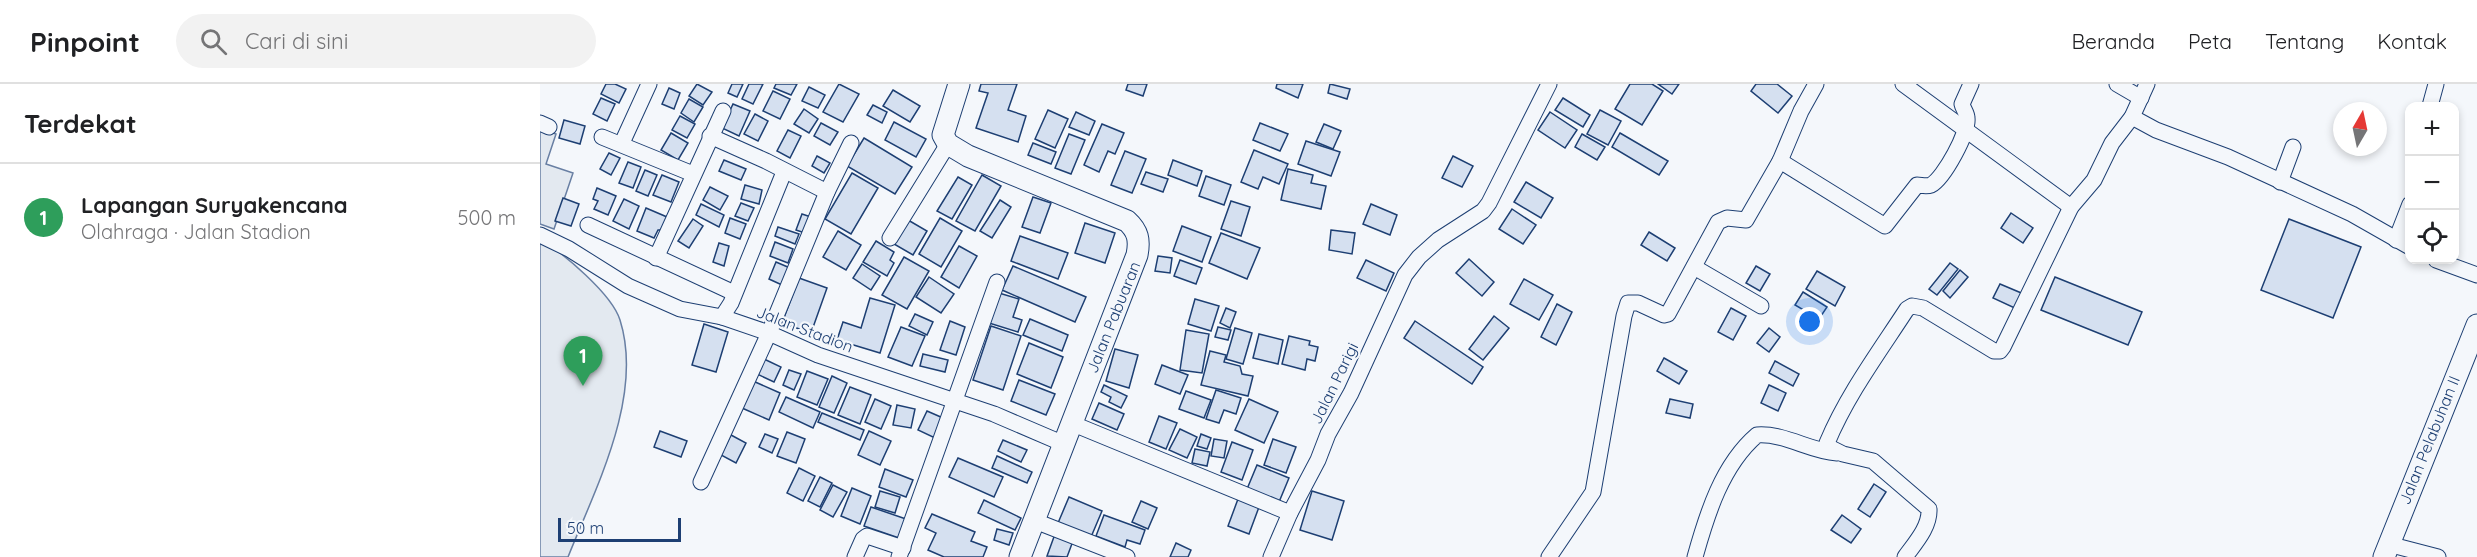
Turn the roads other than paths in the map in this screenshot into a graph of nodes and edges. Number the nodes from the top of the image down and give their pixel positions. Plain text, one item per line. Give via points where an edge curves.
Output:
1 (649, 84) edge
2 (959, 84) edge
3 (1549, 84) edge
4 (1816, 84) edge
5 (1903, 84) edge
6 (1971, 84) edge
7 (2118, 84) edge
8 (2436, 84) edge
9 (2144, 91) edge
10 (2431, 102) edge
11 (723, 111) dead end
12 (2132, 117) junction
13 (1966, 131) junction
14 (710, 136) junction
15 (602, 137) dead end
16 (622, 143) junction
17 (851, 143) dead end
18 (948, 144) junction
19 (2293, 147) dead end
20 (1780, 160) junction
21 (784, 172) junction
22 (693, 174) junction
23 (2280, 182) junction
24 (826, 192) junction
25 (2071, 207) junction
26 (2408, 210) edge
27 (588, 225) dead end
28 (540, 235) edge
29 (890, 238) dead end
30 (2403, 244) edge
31 (656, 258) junction
32 (2447, 264) edge
33 (1694, 267) junction
34 (2477, 275) edge
35 (997, 282) dead end
36 (734, 293) junction
37 (1761, 306) dead end
38 (722, 317) junction
39 (2477, 325) edge
40 (769, 333) junction
41 (2469, 363) edge
42 (954, 401) junction
43 (1071, 423) junction
44 (1064, 444) junction
45 (1843, 454) junction
46 (701, 482) dead end
47 (1283, 511) junction
48 (1035, 521) junction
49 (2386, 551) edge
50 (901, 552) edge
51 (855, 557) edge
52 (1020, 557) edge
53 (1127, 557) edge
54 (1271, 557) edge
55 (1549, 557) edge
56 (1695, 557) edge
57 (1905, 557) edge
58 (2438, 557) edge

1 - 16 street
2 - 18 street via 945,124 943,135
3 - 47 street, Jalan Parigi via 1490,203 1438,240 1405,276 1318,460
4 - 20 street
5 - 13 street
6 - 13 street via 1962,104
7 - 9 street
8 - 10 street
9 - 12 street
11 - 14 street
12 - 23 street
12 - 25 street via 2112,143 2094,180
13 - 20 street via 1936,181 1928,186 1917,185 1885,226
13 - 25 street
14 - 21 street
14 - 22 street
15 - 16 street
16 - 22 street
17 - 24 street
18 - 29 street
18 - 43 street, Jalan Pabuaran via 968,156 1127,221 1136,229 1137,255
19 - 23 street
20 - 33 street via 1746,220 1727,218 1718,222
21 - 24 street
21 - 36 street
22 - 31 street
23 - 30 street via 2352,214
24 - 40 street
25 - 45 street via 2000,351 1981,345 1923,308 1907,309 1833,428 1827,445
26 - 30 street
27 - 31 street
28 - 38 street, Jalan Stadion via 628,286 680,309
31 - 36 street
32 - 34 street
33 - 37 street
33 - 55 street via 1667,316 1638,303 1628,303 1593,492
35 - 42 street
36 - 38 street
38 - 40 street, Jalan Stadion
39 - 41 street, Jalan Pelabuhan II
40 - 42 street, Jalan Stadion via 818,356
40 - 46 street
41 - 49 street, Jalan Pelabuhan II
42 - 44 street, Jalan Stadion
42 - 50 street
43 - 44 street, Jalan Pabuaran
43 - 47 street
44 - 48 street, Jalan Pabuaran
45 - 56 street via 1816,450 1780,437 1757,435 1729,468
45 - 57 street via 1873,461 1929,509 1922,534
47 - 54 street, Jalan Parigi
48 - 52 street, Jalan Pabuaran
48 - 53 street
49 - 58 street
50 - 51 street via 867,536

